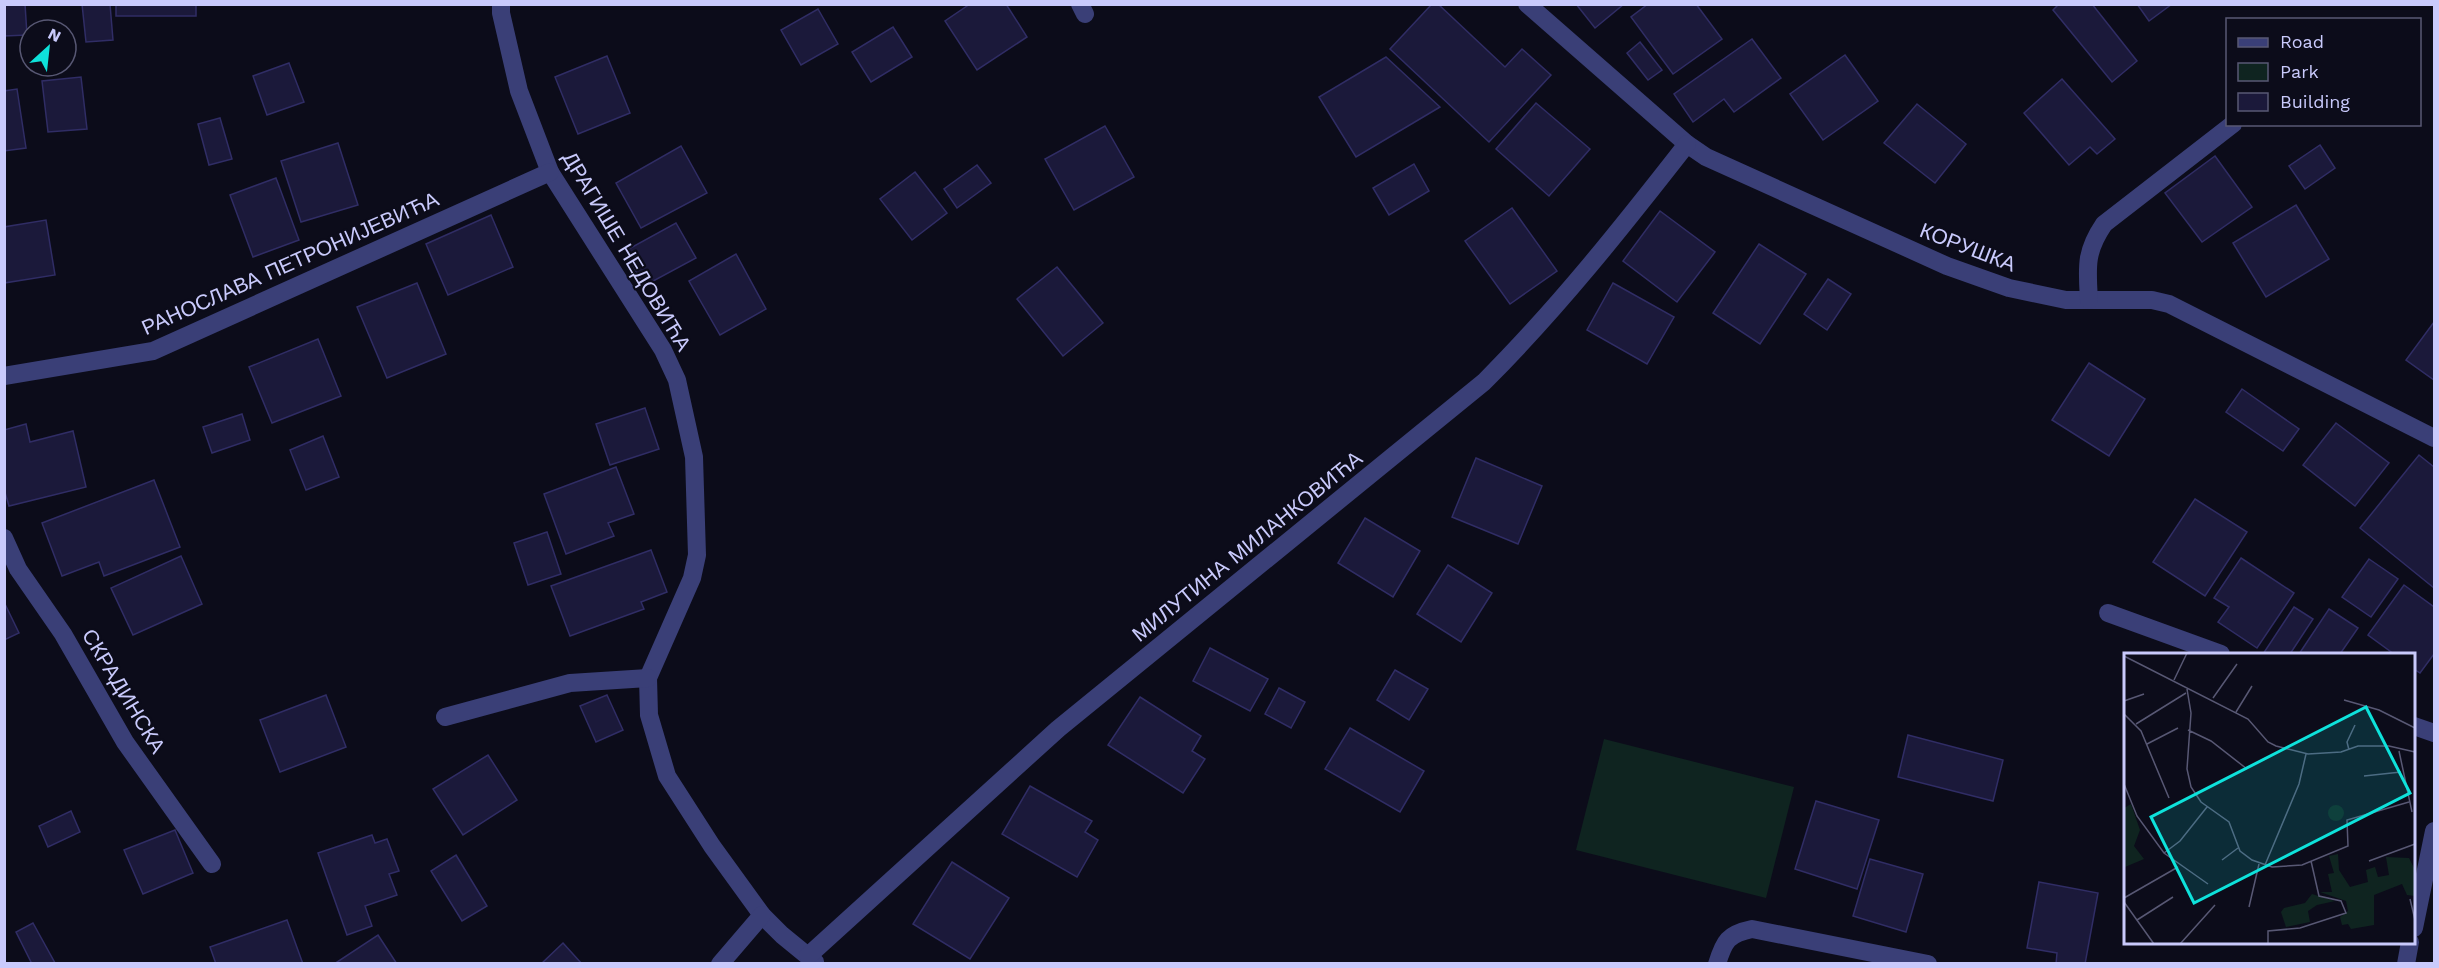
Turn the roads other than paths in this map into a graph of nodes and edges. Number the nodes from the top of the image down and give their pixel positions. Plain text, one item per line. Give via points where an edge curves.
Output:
1 (501, 4) edge
2 (1527, 4) edge
3 (2230, 126) edge
4 (1687, 144) junction
5 (550, 172) junction
6 (2089, 300) junction
7 (4, 376) edge
8 (2434, 438) edge
9 (4, 538) edge
10 (11, 569) edge
11 (2108, 613) dead end
12 (2218, 653) edge
13 (648, 678) junction
14 (445, 717) dead end
15 (2415, 726) edge
16 (2434, 733) edge
17 (2434, 831) edge
18 (212, 864) dead end
19 (762, 915) junction
20 (2415, 923) edge
21 (2410, 944) edge
22 (812, 960) edge
23 (720, 963) edge
24 (1717, 963) edge
25 (1928, 963) edge
26 (2406, 963) edge

1 - 5 street, ДРАГИШЕ НЕДОВИЋА via 519,91
2 - 4 street, КОРУШКА
3 - 6 street via 2104,224 2092,242 2088,258
4 - 6 street, КОРУШКА via 1706,157 1947,266 2009,288 2066,300
4 - 22 street, МИЛУТИНА МИЛАНКОВИЋА via 1615,236 1484,382 1058,729
5 - 7 street, РАНОСЛАВА ПЕТРОНИЈЕВИЋА via 153,351
5 - 13 street, ДРАГИШЕ НЕДОВИЋА via 663,350 677,380 694,457 697,555 692,578
6 - 8 street, КОРУШКА via 2151,300 2169,304
9 - 10 street, СКРАДИНСКА
10 - 18 street, СКРАДИНСКА via 63,634 125,742
11 - 12 street
13 - 14 street via 570,683
13 - 19 street, ДРАГИШЕ НЕДОВИЋА via 649,715 667,776
15 - 16 street
17 - 20 street
19 - 22 street, ДРАГИШЕ НЕДОВИЋА
19 - 23 street
21 - 26 street
24 - 25 street via 1726,941 1735,933 1752,929

